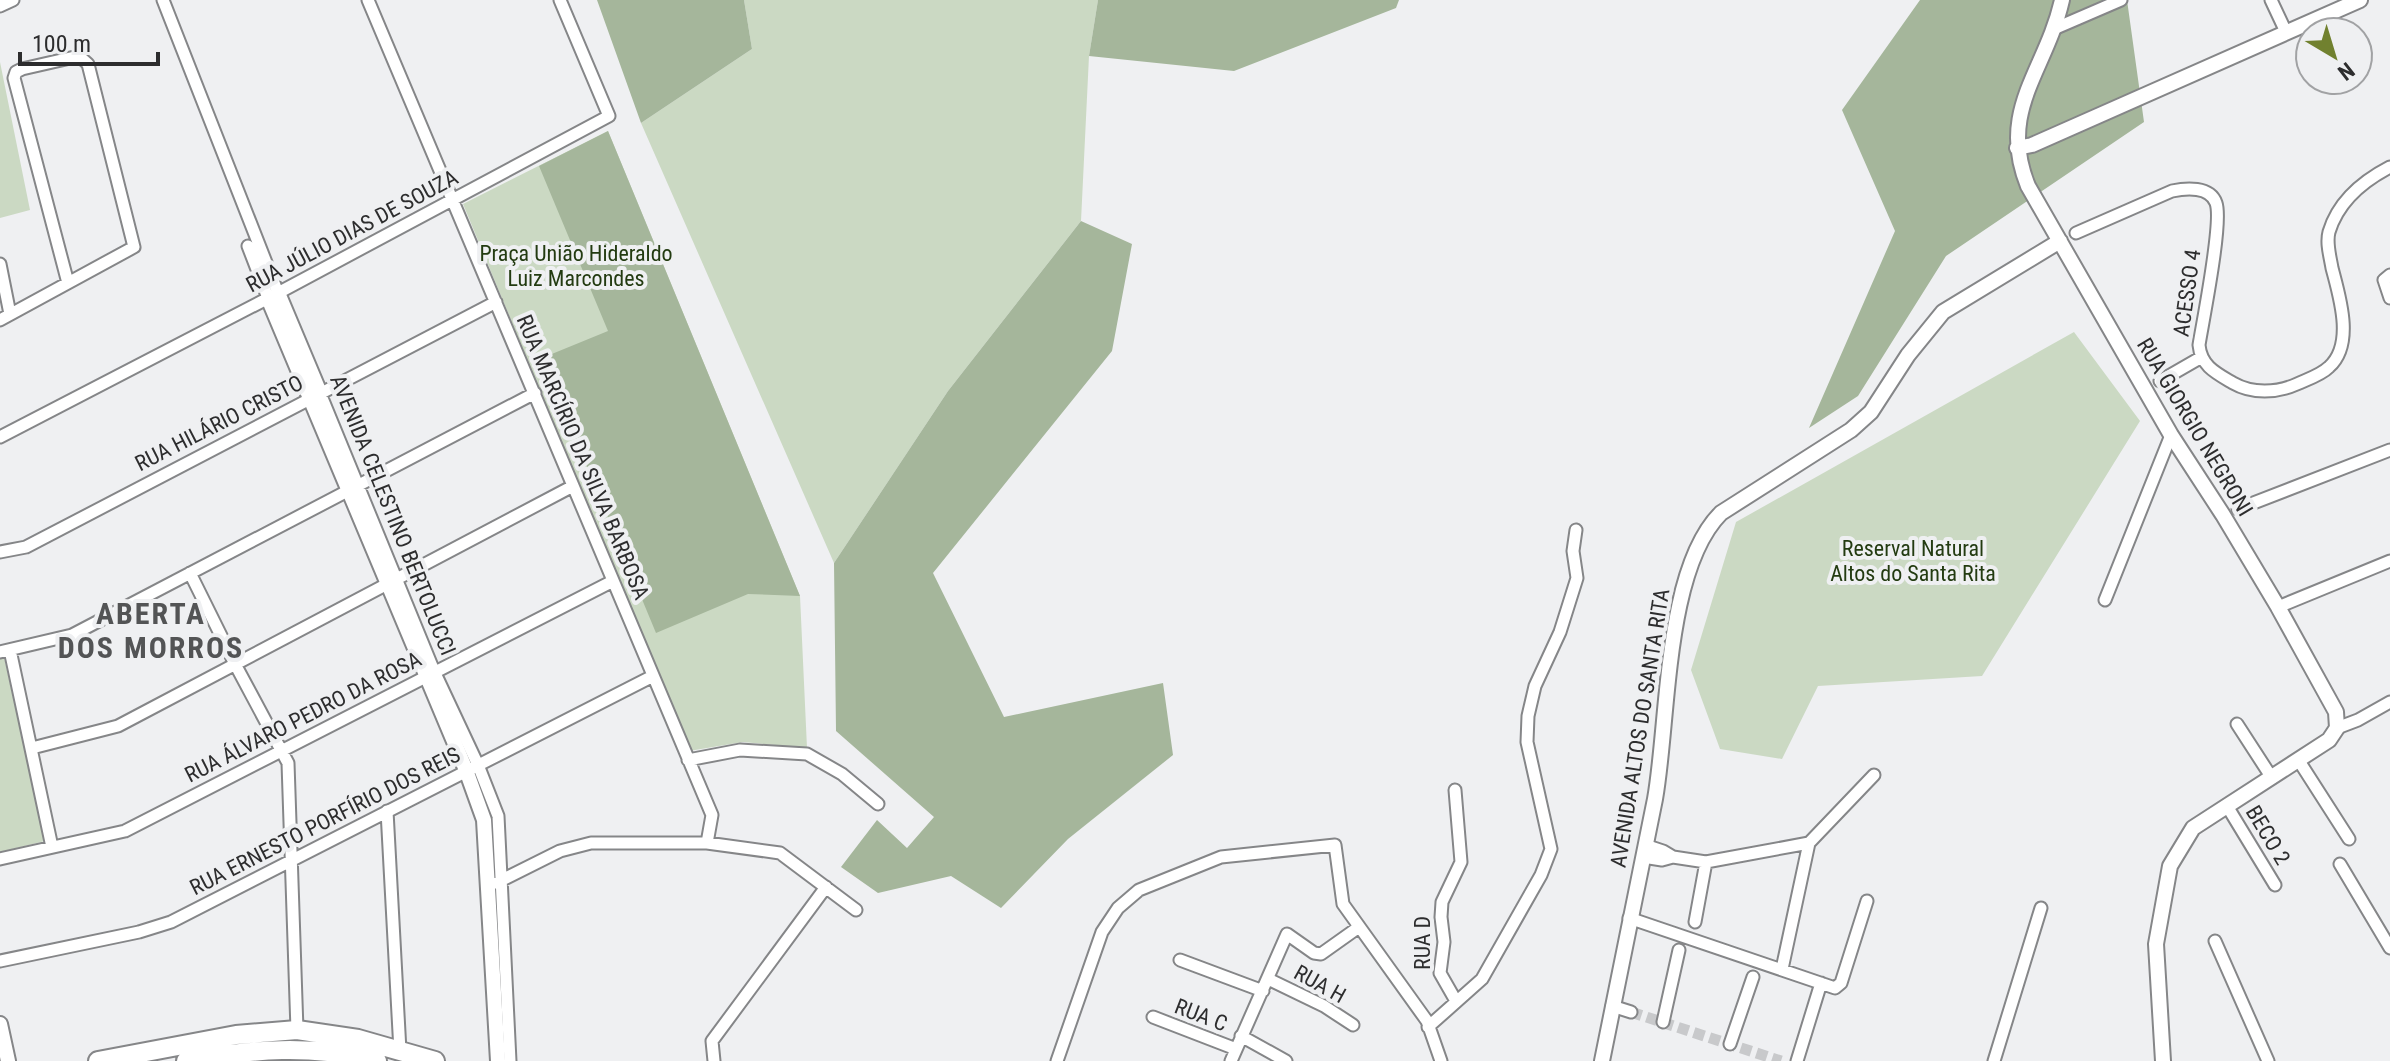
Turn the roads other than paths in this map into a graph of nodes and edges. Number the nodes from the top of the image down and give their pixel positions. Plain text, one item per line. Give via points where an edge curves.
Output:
1 (13, 0) edge
2 (163, 0) edge
3 (368, 0) edge
4 (560, 0) edge
5 (2062, 0) edge
6 (2121, 0) edge
7 (2271, 0) edge
8 (2336, 0) edge
9 (2360, 0) edge
10 (0, 6) edge
11 (2056, 28) junction
12 (2284, 28) junction
13 (2017, 148) junction
14 (2390, 167) edge
15 (453, 200) junction
16 (2076, 233) dead end
17 (2060, 241) junction
18 (248, 246) dead end
19 (0, 264) edge
20 (2390, 275) edge
21 (68, 283) junction
22 (273, 295) junction
23 (2390, 298) edge
24 (496, 302) junction
25 (5, 317) edge
26 (2200, 358) junction
27 (2160, 381) dead end
28 (535, 393) junction
29 (315, 396) junction
30 (2171, 435) junction
31 (0, 437) edge
32 (2390, 450) edge
33 (573, 486) junction
34 (353, 487) junction
35 (2238, 509) dead end
36 (1576, 530) dead end
37 (0, 552) edge
38 (2390, 561) edge
39 (190, 573) junction
40 (392, 581) junction
41 (613, 581) junction
42 (2105, 600) dead end
43 (2278, 607) junction
44 (5, 651) edge
45 (235, 664) junction
46 (430, 673) junction
47 (653, 676) junction
48 (2390, 702) edge
49 (2237, 724) dead end
50 (2337, 728) junction
51 (32, 748) junction
52 (281, 750) junction
53 (688, 760) junction
54 (2299, 761) junction
55 (472, 767) junction
56 (1874, 775) dead end
57 (2272, 778) junction
58 (1455, 790) dead end
59 (878, 804) dead end
60 (2227, 806) junction
61 (387, 811) junction
62 (2349, 839) dead end
63 (707, 843) junction
64 (1809, 843) junction
65 (52, 847) junction
66 (1644, 851) junction
67 (0, 859) edge
68 (293, 862) junction
69 (1706, 862) junction
70 (2340, 864) dead end
71 (495, 883) junction
72 (2275, 885) dead end
73 (826, 887) junction
74 (1867, 901) dead end
75 (2041, 908) dead end
76 (856, 910) dead end
77 (1629, 918) junction
78 (1695, 922) dead end
79 (1359, 927) junction
80 (2215, 941) dead end
81 (2390, 948) edge
82 (1679, 950) dead end
83 (1180, 960) dead end
84 (0, 961) edge
85 (1782, 969) junction
86 (1753, 977) dead end
87 (1821, 983) junction
88 (1266, 985) junction
89 (1456, 1001) junction
90 (1612, 1006) junction
91 (1631, 1012) tunnel mouth
92 (1153, 1017) dead end
93 (1663, 1022) dead end
94 (0, 1024) edge
95 (1353, 1025) dead end
96 (1428, 1027) junction
97 (297, 1030) junction
98 (1241, 1036) junction
99 (1730, 1044) dead end
100 (1236, 1049) junction
101 (400, 1051) junction
102 (8, 1061) edge
103 (98, 1061) edge
104 (186, 1061) edge
105 (377, 1061) edge
106 (435, 1061) edge
107 (498, 1061) edge
108 (510, 1061) edge
109 (714, 1061) edge
110 (1057, 1061) edge
111 (1231, 1061) edge
112 (1286, 1061) edge
113 (1441, 1061) edge
114 (1602, 1061) edge
115 (1797, 1061) edge
116 (1994, 1061) edge
117 (2163, 1061) edge
118 (2268, 1061) edge

1 - 10 street
2 - 22 street, AVENIDA CELESTINO BERTOLUCCI
3 - 15 street, RUA MARCÍRIO DA SILVA BARBOSA
4 - 15 street, RUA JÚLIO DIAS DE SOUZA via 609,116
5 - 11 street
6 - 11 street
7 - 12 street
8 - 12 street
9 - 12 street
11 - 13 street via 2021,105
12 - 13 street via 2031,137
13 - 17 street, RUA GIORGIO NEGRONI via 2028,186
14 - 26 street, ACESSO 4 via 2345,201 2328,236 2344,323 2332,365 2291,387 2258,392 2235,384
15 - 22 street, RUA JÚLIO DIAS DE SOUZA
15 - 24 street, RUA MARCÍRIO DA SILVA BARBOSA
16 - 26 street, ACESSO 4 via 2184,188 2216,201
17 - 30 street, RUA GIORGIO NEGRONI
17 - 66 street, AVENIDA ALTOS DO SANTA RITA via 1943,312 1871,412 1709,525 1687,578 1671,647 1665,728
18 - 22 street, AVENIDA CELESTINO BERTOLUCCI
19 - 25 street
20 - 23 street via 2384,280
21 - 21 street via 134,247 88,64 79,56 22,69 14,78
21 - 25 street
22 - 29 street, AVENIDA CELESTINO BERTOLUCCI
22 - 31 street, RUA JÚLIO DIAS DE SOUZA
24 - 28 street, RUA MARCÍRIO DA SILVA BARBOSA
24 - 29 street, RUA HILÁRIO CRISTO
26 - 27 street
28 - 33 street, RUA MARCÍRIO DA SILVA BARBOSA
28 - 34 street
29 - 34 street, AVENIDA CELESTINO BERTOLUCCI
29 - 37 street, RUA HILÁRIO CRISTO via 26,547
30 - 42 street
30 - 43 street, RUA GIORGIO NEGRONI
32 - 35 street
33 - 40 street
33 - 41 street, RUA MARCÍRIO DA SILVA BARBOSA
34 - 39 street
34 - 40 street, AVENIDA CELESTINO BERTOLUCCI
36 - 89 street via 1577,578 1528,716 1527,742 1551,849 1497,956 1482,979
38 - 43 street
39 - 44 street via 72,635
39 - 45 street
40 - 45 street
40 - 46 street, AVENIDA CELESTINO BERTOLUCCI
41 - 46 street, RUA ÁLVARO PEDRO DA ROSA
41 - 47 street, RUA MARCÍRIO DA SILVA BARBOSA
43 - 50 street, RUA GIORGIO NEGRONI via 2329,695
44 - 51 street
45 - 51 street via 118,726
45 - 52 street
46 - 52 street, RUA ÁLVARO PEDRO DA ROSA
46 - 55 street, AVENIDA CELESTINO BERTOLUCCI
47 - 53 street, RUA MARCÍRIO DA SILVA BARBOSA
47 - 55 street, RUA ERNESTO PORFÍRIO DOS REIS
48 - 50 street
49 - 57 street
50 - 54 street
51 - 65 street
52 - 65 street, RUA ÁLVARO PEDRO DA ROSA via 125,831
52 - 68 street via 288,763
53 - 59 street via 740,750 807,754
53 - 63 street, RUA MARCÍRIO DA SILVA BARBOSA via 712,815
54 - 57 street
54 - 62 street
55 - 61 street, RUA ERNESTO PORFÍRIO DOS REIS
55 - 71 street, AVENIDA CELESTINO BERTOLUCCI
56 - 64 street
57 - 60 street
58 - 89 street, RUA D via 1461,862 1442,902 1440,973
60 - 72 street, BECO 2
60 - 117 street via 2193,828 2170,866 2156,944
61 - 68 street, RUA ERNESTO PORFÍRIO DOS REIS
61 - 101 street
63 - 71 street via 591,843 560,851
63 - 73 street via 780,853
64 - 69 street
64 - 85 street
65 - 67 street, RUA ÁLVARO PEDRO DA ROSA
66 - 69 street
66 - 77 street, AVENIDA ALTOS DO SANTA RITA
68 - 84 street, RUA ERNESTO PORFÍRIO DOS REIS via 160,925
68 - 97 street
69 - 78 street
70 - 81 street
71 - 107 street, AVENIDA CELESTINO BERTOLUCCI
71 - 108 street, AVENIDA CELESTINO BERTOLUCCI
73 - 76 street
73 - 109 street via 712,1041
74 - 87 street via 1841,983 1835,988
75 - 116 street
77 - 85 street
77 - 90 street, AVENIDA ALTOS DO SANTA RITA
79 - 88 street via 1321,954 1287,934
79 - 96 street
79 - 110 street via 1343,904 1335,845 1221,857 1139,890 1102,932
80 - 118 street
82 - 93 street
83 - 88 street, RUA H
85 - 87 street
86 - 99 street
87 - 115 street
88 - 95 street, RUA H via 1324,1006
88 - 98 street
89 - 96 street
90 - 91 street
90 - 114 street, AVENIDA ALTOS DO SANTA RITA
92 - 100 street, RUA C
94 - 102 street
96 - 113 street
97 - 101 main road
97 - 103 main road via 236,1035
98 - 100 street
98 - 112 street
100 - 111 street
101 - 106 main road
104 - 105 main road via 244,1050 297,1048

